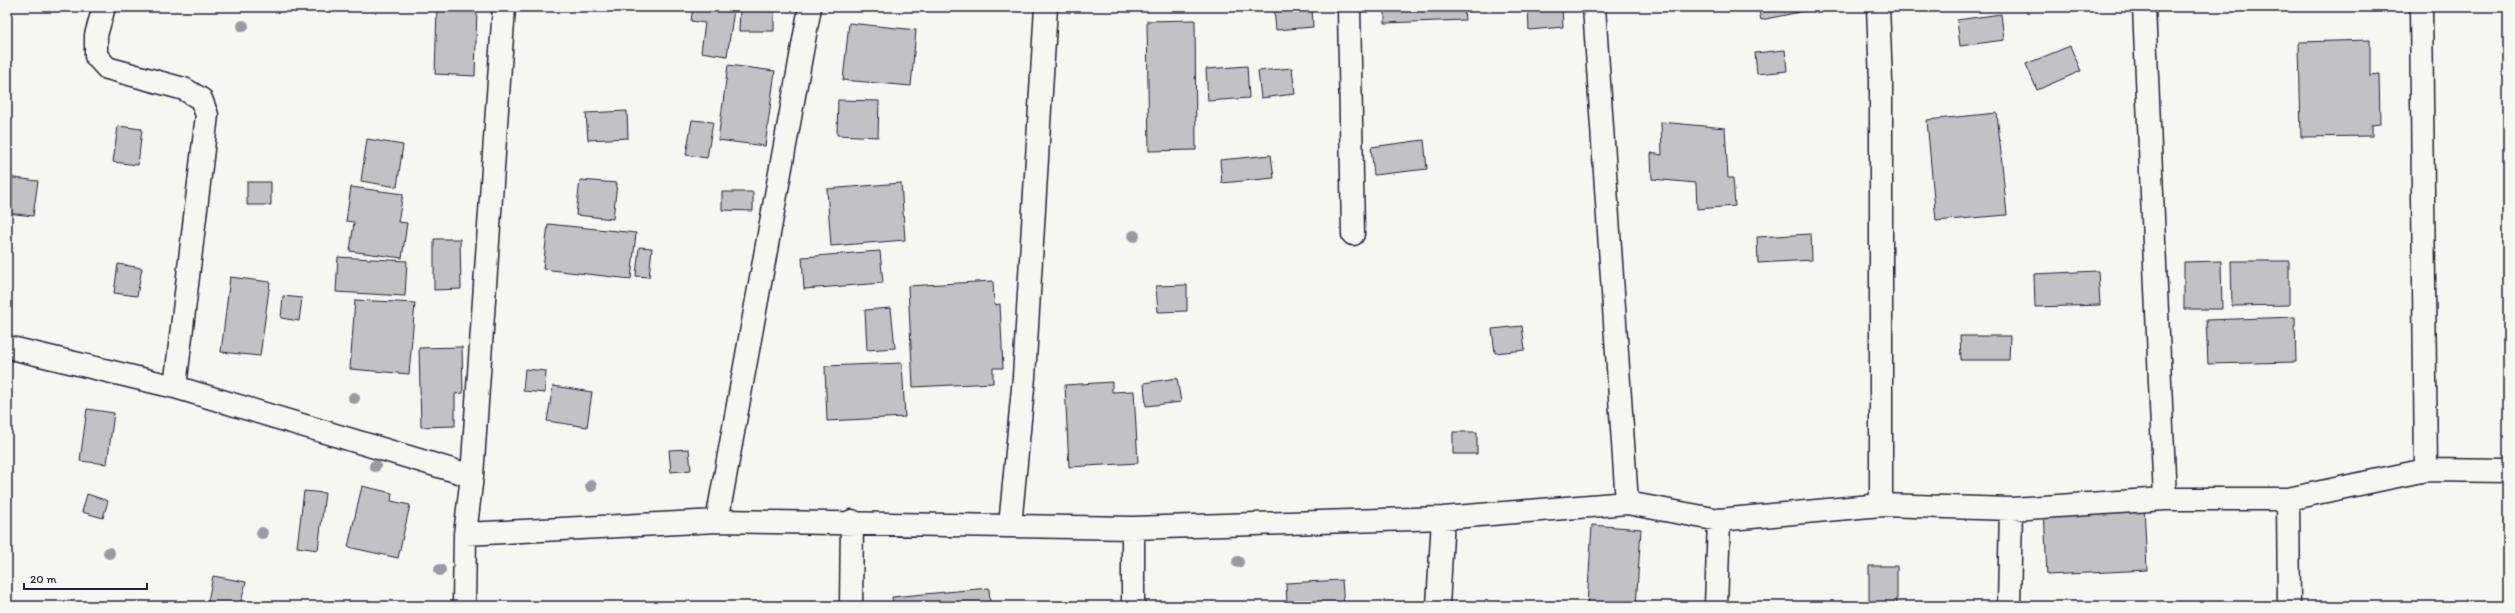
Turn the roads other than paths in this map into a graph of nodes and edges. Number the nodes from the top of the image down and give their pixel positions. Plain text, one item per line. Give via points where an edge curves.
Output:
1 (104, 7) edge
2 (504, 7) edge
3 (810, 7) edge
4 (1046, 7) edge
5 (1349, 7) edge
6 (1594, 7) edge
7 (1878, 7) edge
8 (2144, 7) edge
9 (2421, 7) edge
10 (1353, 234) dead end
11 (7, 347) edge
12 (176, 387) junction
13 (2426, 470) junction
14 (2508, 471) edge
15 (472, 476) junction
16 (2165, 499) junction
17 (2288, 499) junction
18 (1627, 503) junction
19 (1881, 505) junction
20 (2010, 509) junction
21 (1443, 518) junction
22 (718, 520) junction
23 (1719, 520) junction
24 (852, 521) junction
25 (1010, 526) junction
26 (1133, 528) junction
27 (465, 534) junction
28 (464, 606) edge
29 (851, 606) edge
30 (1133, 606) edge
31 (1438, 606) edge
32 (1716, 606) edge
33 (2009, 606) edge
34 (2289, 606) edge

1 - 12 street via 96,35 96,56 107,68 184,89 201,100 207,114
2 - 15 street
3 - 22 street
4 - 25 street via 1024,377
5 - 10 street
6 - 18 street
7 - 19 street via 1881,81
8 - 16 street
9 - 13 street
11 - 12 street
12 - 15 street
13 - 14 street
13 - 17 street
15 - 27 street
16 - 17 street
16 - 20 street
17 - 34 street
18 - 21 street
18 - 23 street
19 - 20 street
19 - 23 street
20 - 33 street
21 - 26 street
21 - 31 street
22 - 24 street
22 - 27 street
23 - 32 street
24 - 25 street
24 - 29 street
25 - 26 street
26 - 30 street
27 - 28 street

